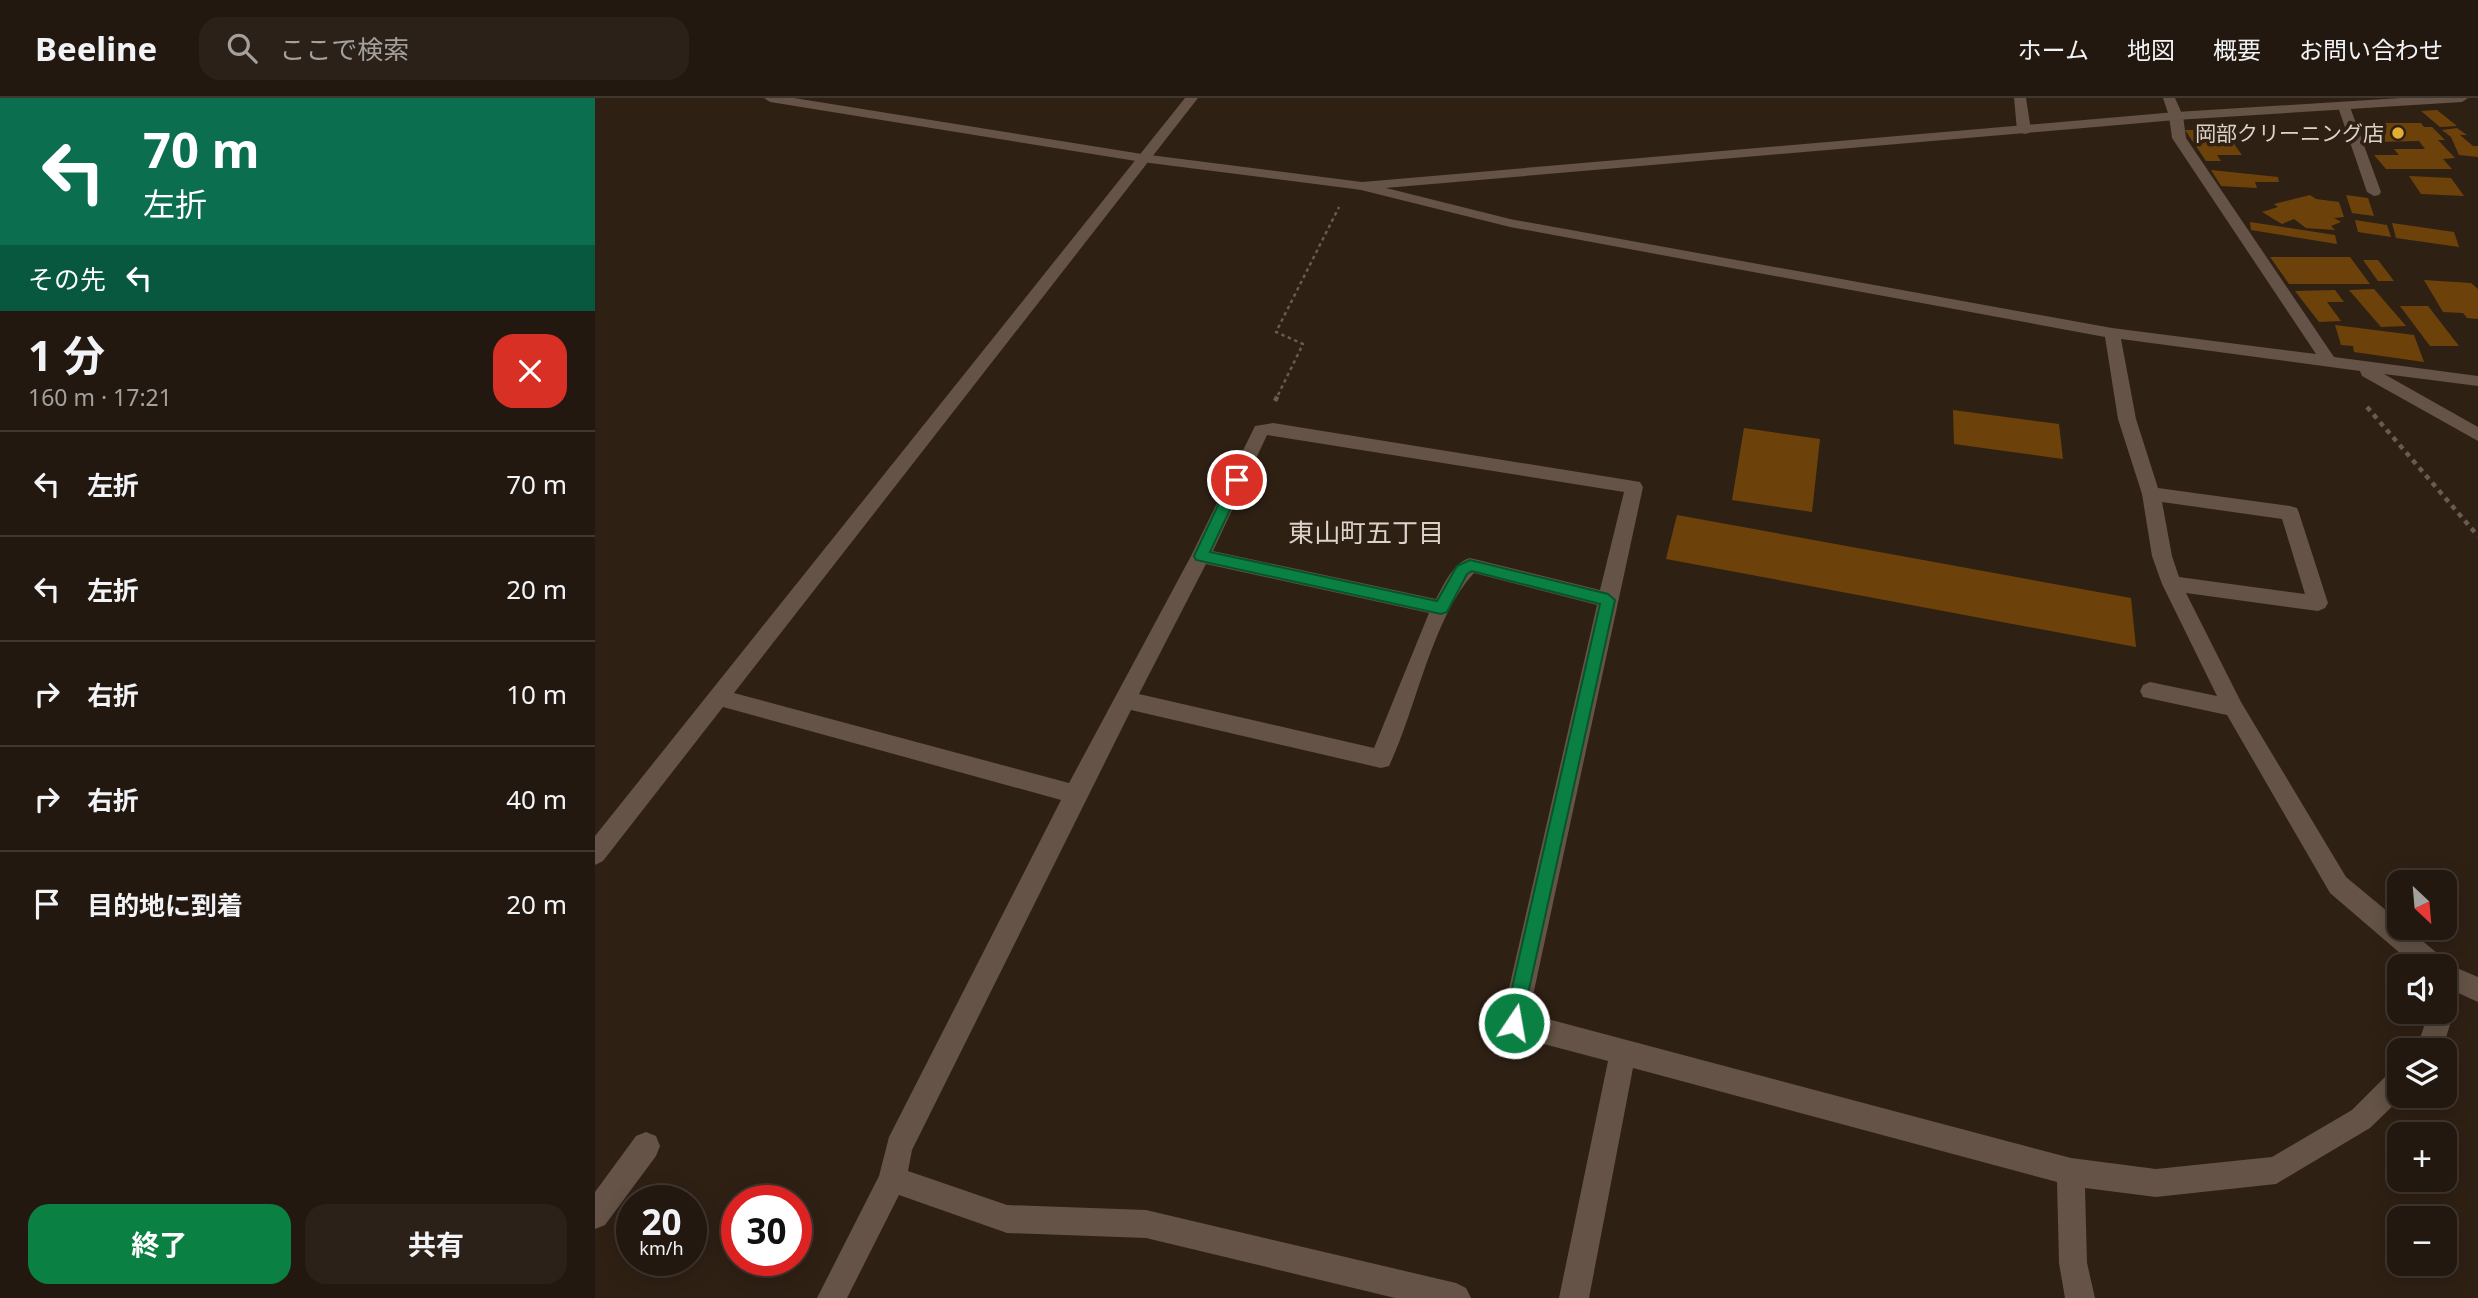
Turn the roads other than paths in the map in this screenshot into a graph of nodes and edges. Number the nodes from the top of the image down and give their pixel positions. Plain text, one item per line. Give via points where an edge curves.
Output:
1 (1192, 98) edge
2 (2020, 98) edge
3 (2169, 98) edge
4 (2462, 98) edge
5 (778, 99) edge
6 (2344, 107) junction
7 (2176, 116) junction
8 (2024, 131) junction
9 (1142, 158) junction
10 (1357, 185) junction
11 (2374, 192) dead end
12 (2112, 333) junction
13 (2329, 362) junction
14 (2360, 368) junction
15 (2478, 381) edge
16 (2478, 435) edge
17 (2151, 494) junction
18 (1201, 556) junction
19 (2172, 584) junction
20 (1608, 600) junction
21 (1441, 608) junction
22 (2150, 691) dead end
23 (718, 697) junction
24 (1127, 700) junction
25 (2234, 708) junction
26 (1075, 794) junction
27 (598, 846) edge
28 (2414, 954) edge
29 (2457, 984) edge
30 (2478, 990) edge
31 (1623, 1052) junction
32 (2387, 1093) edge
33 (646, 1146) dead end
34 (2071, 1172) junction
35 (893, 1179) junction
36 (595, 1215) edge
37 (831, 1298) edge
38 (1456, 1298) edge
39 (1574, 1298) edge
40 (2080, 1298) edge

1 - 9 street
2 - 8 street
3 - 7 street
4 - 6 street
5 - 9 street
6 - 7 street
6 - 11 street
7 - 8 street
7 - 13 street via 2179,138
8 - 10 street
9 - 10 street
9 - 23 street
10 - 12 street via 1510,223
12 - 13 street
12 - 17 street via 2127,419
13 - 14 street
14 - 15 street
14 - 16 street
17 - 19 street
17 - 19 street via 2290,513 2318,603
18 - 20 street via 1261,430 1273,429 1634,487
18 - 21 street
18 - 24 street
19 - 25 street
20 - 21 street via 1470,565 1462,570
20 - 31 street via 1514,1023
21 - 24 street via 1381,758
22 - 25 street
23 - 26 street
23 - 27 street
24 - 26 street
25 - 28 street via 2338,885
26 - 35 street via 899,1147
29 - 30 street
31 - 34 street
31 - 39 street
32 - 34 street via 2361,1119 2276,1170 2156,1183
33 - 36 street
34 - 40 street via 2073,1263
35 - 37 street
35 - 38 street via 1007,1219 1146,1224

